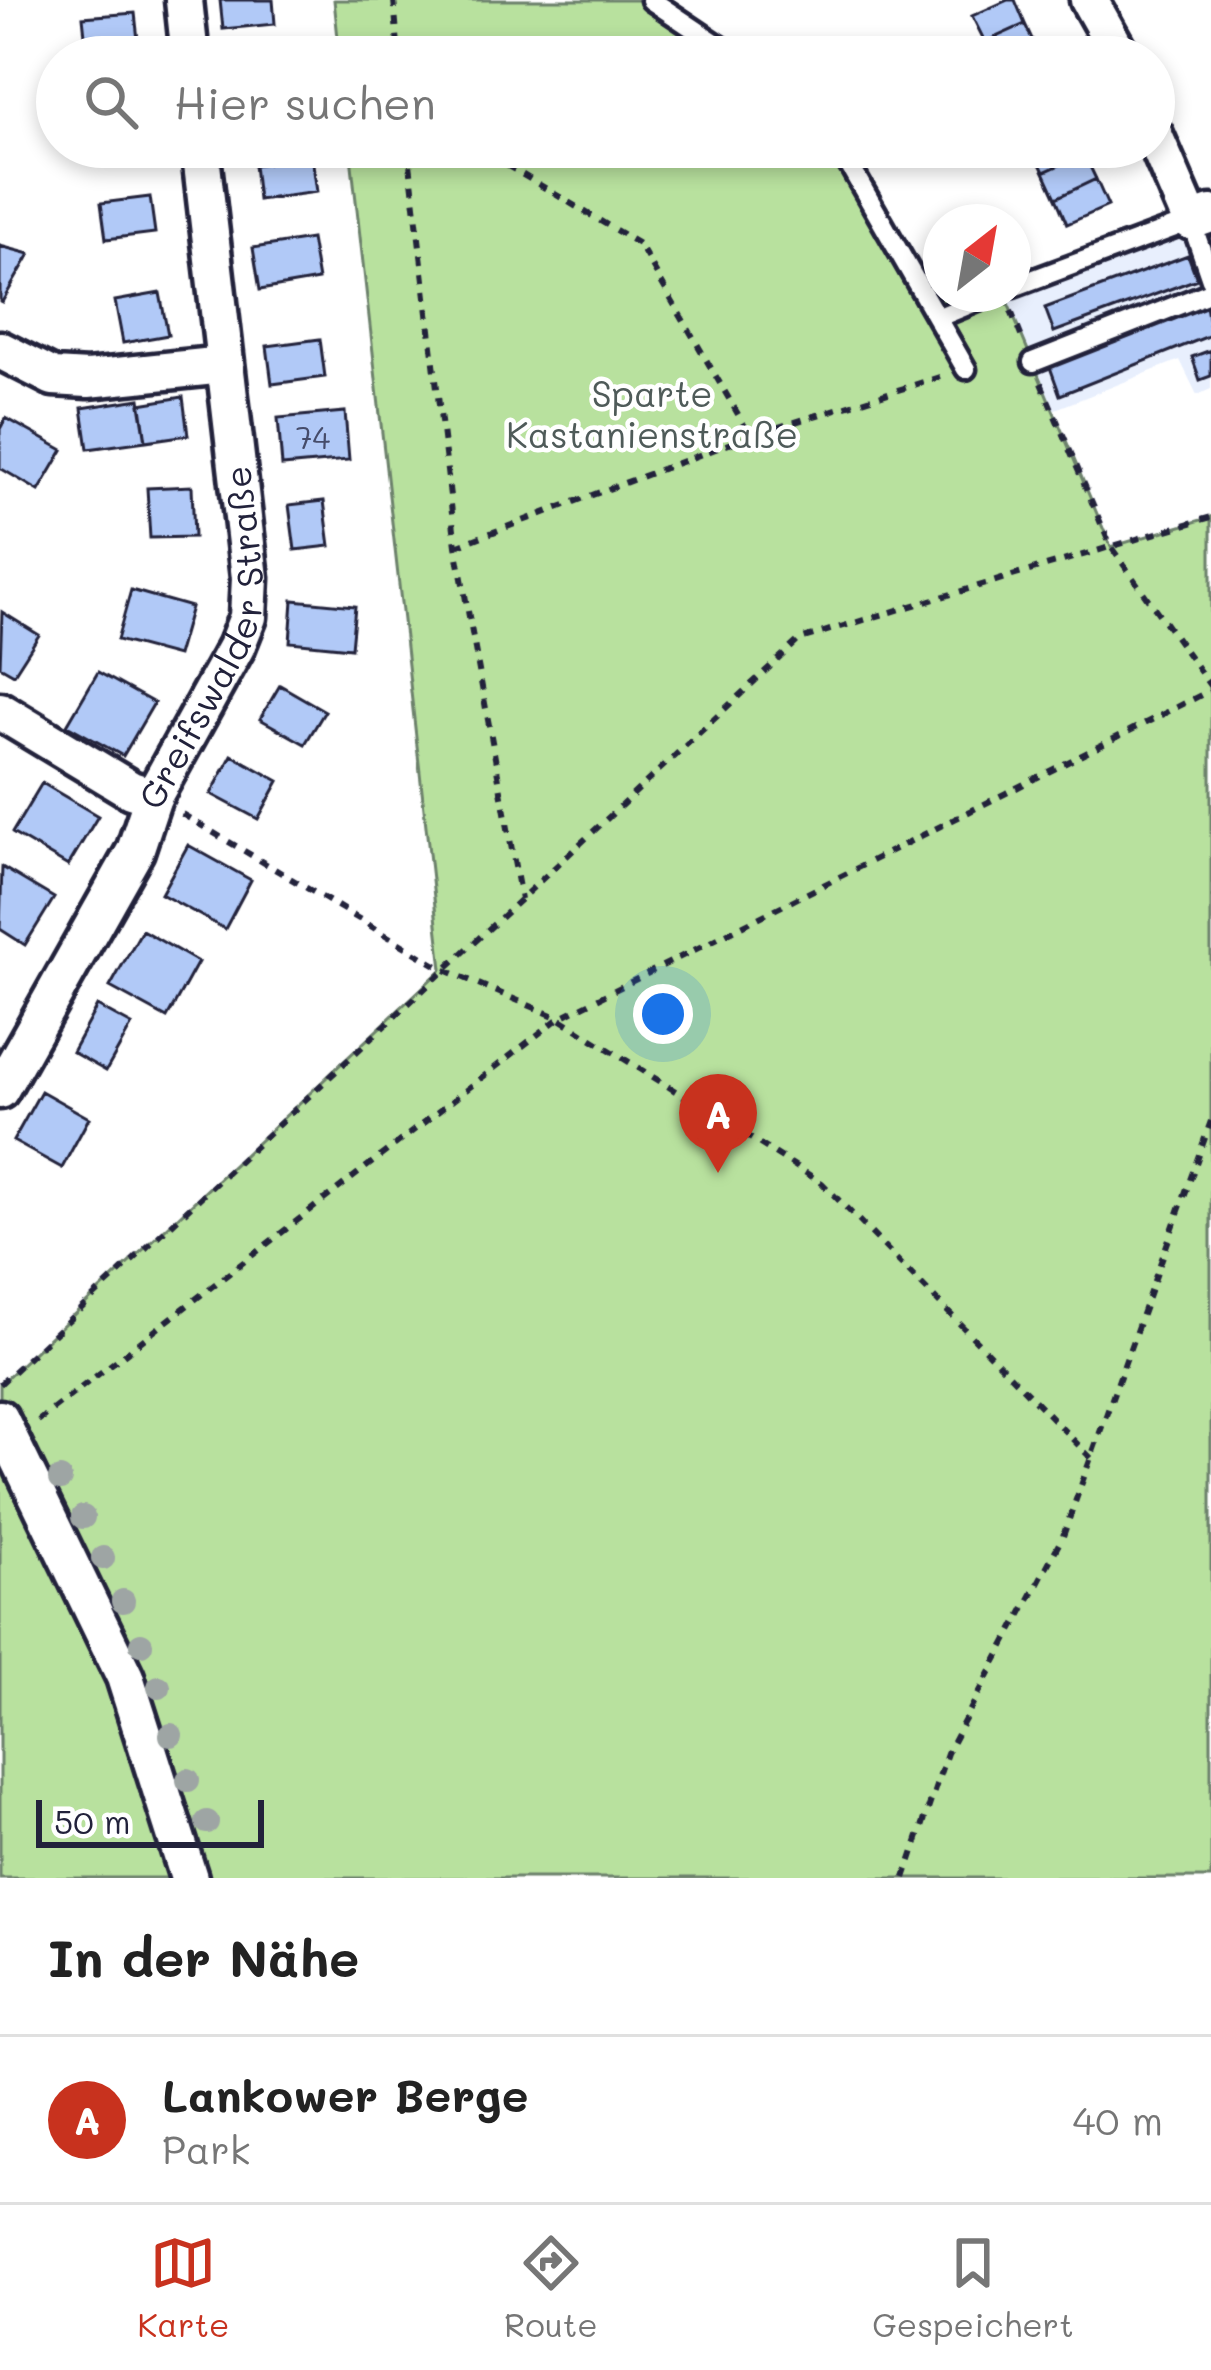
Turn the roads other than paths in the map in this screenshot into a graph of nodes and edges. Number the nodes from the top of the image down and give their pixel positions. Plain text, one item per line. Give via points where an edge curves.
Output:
1 (184, 0) edge
2 (651, 0) edge
3 (1089, 0) edge
4 (188, 36) edge
5 (705, 36) edge
6 (1109, 36) edge
7 (202, 168) edge
8 (851, 168) edge
9 (1173, 168) edge
10 (1201, 218) edge
11 (1211, 278) edge
12 (1031, 280) edge
13 (1211, 292) edge
14 (952, 312) edge
15 (939, 317) junction
16 (0, 350) edge
17 (1033, 362) road end
18 (224, 365) junction
19 (966, 369) road end
20 (0, 711) edge
21 (153, 797) junction
22 (3, 1078) edge
23 (6, 1431) edge
24 (189, 1878) edge

1 - 4 street
2 - 5 lane
3 - 6 street
7 - 18 street, Greifswalder Straße
8 - 15 lane
9 - 10 street
10 - 11 lane
10 - 12 lane
13 - 17 lane
14 - 15 lane
15 - 19 lane
16 - 18 street via 53,377
18 - 21 street, Greifswalder Straße via 248,617
20 - 21 street
21 - 22 street, Greifswalder Straße via 135,851
23 - 24 street via 125,1677

